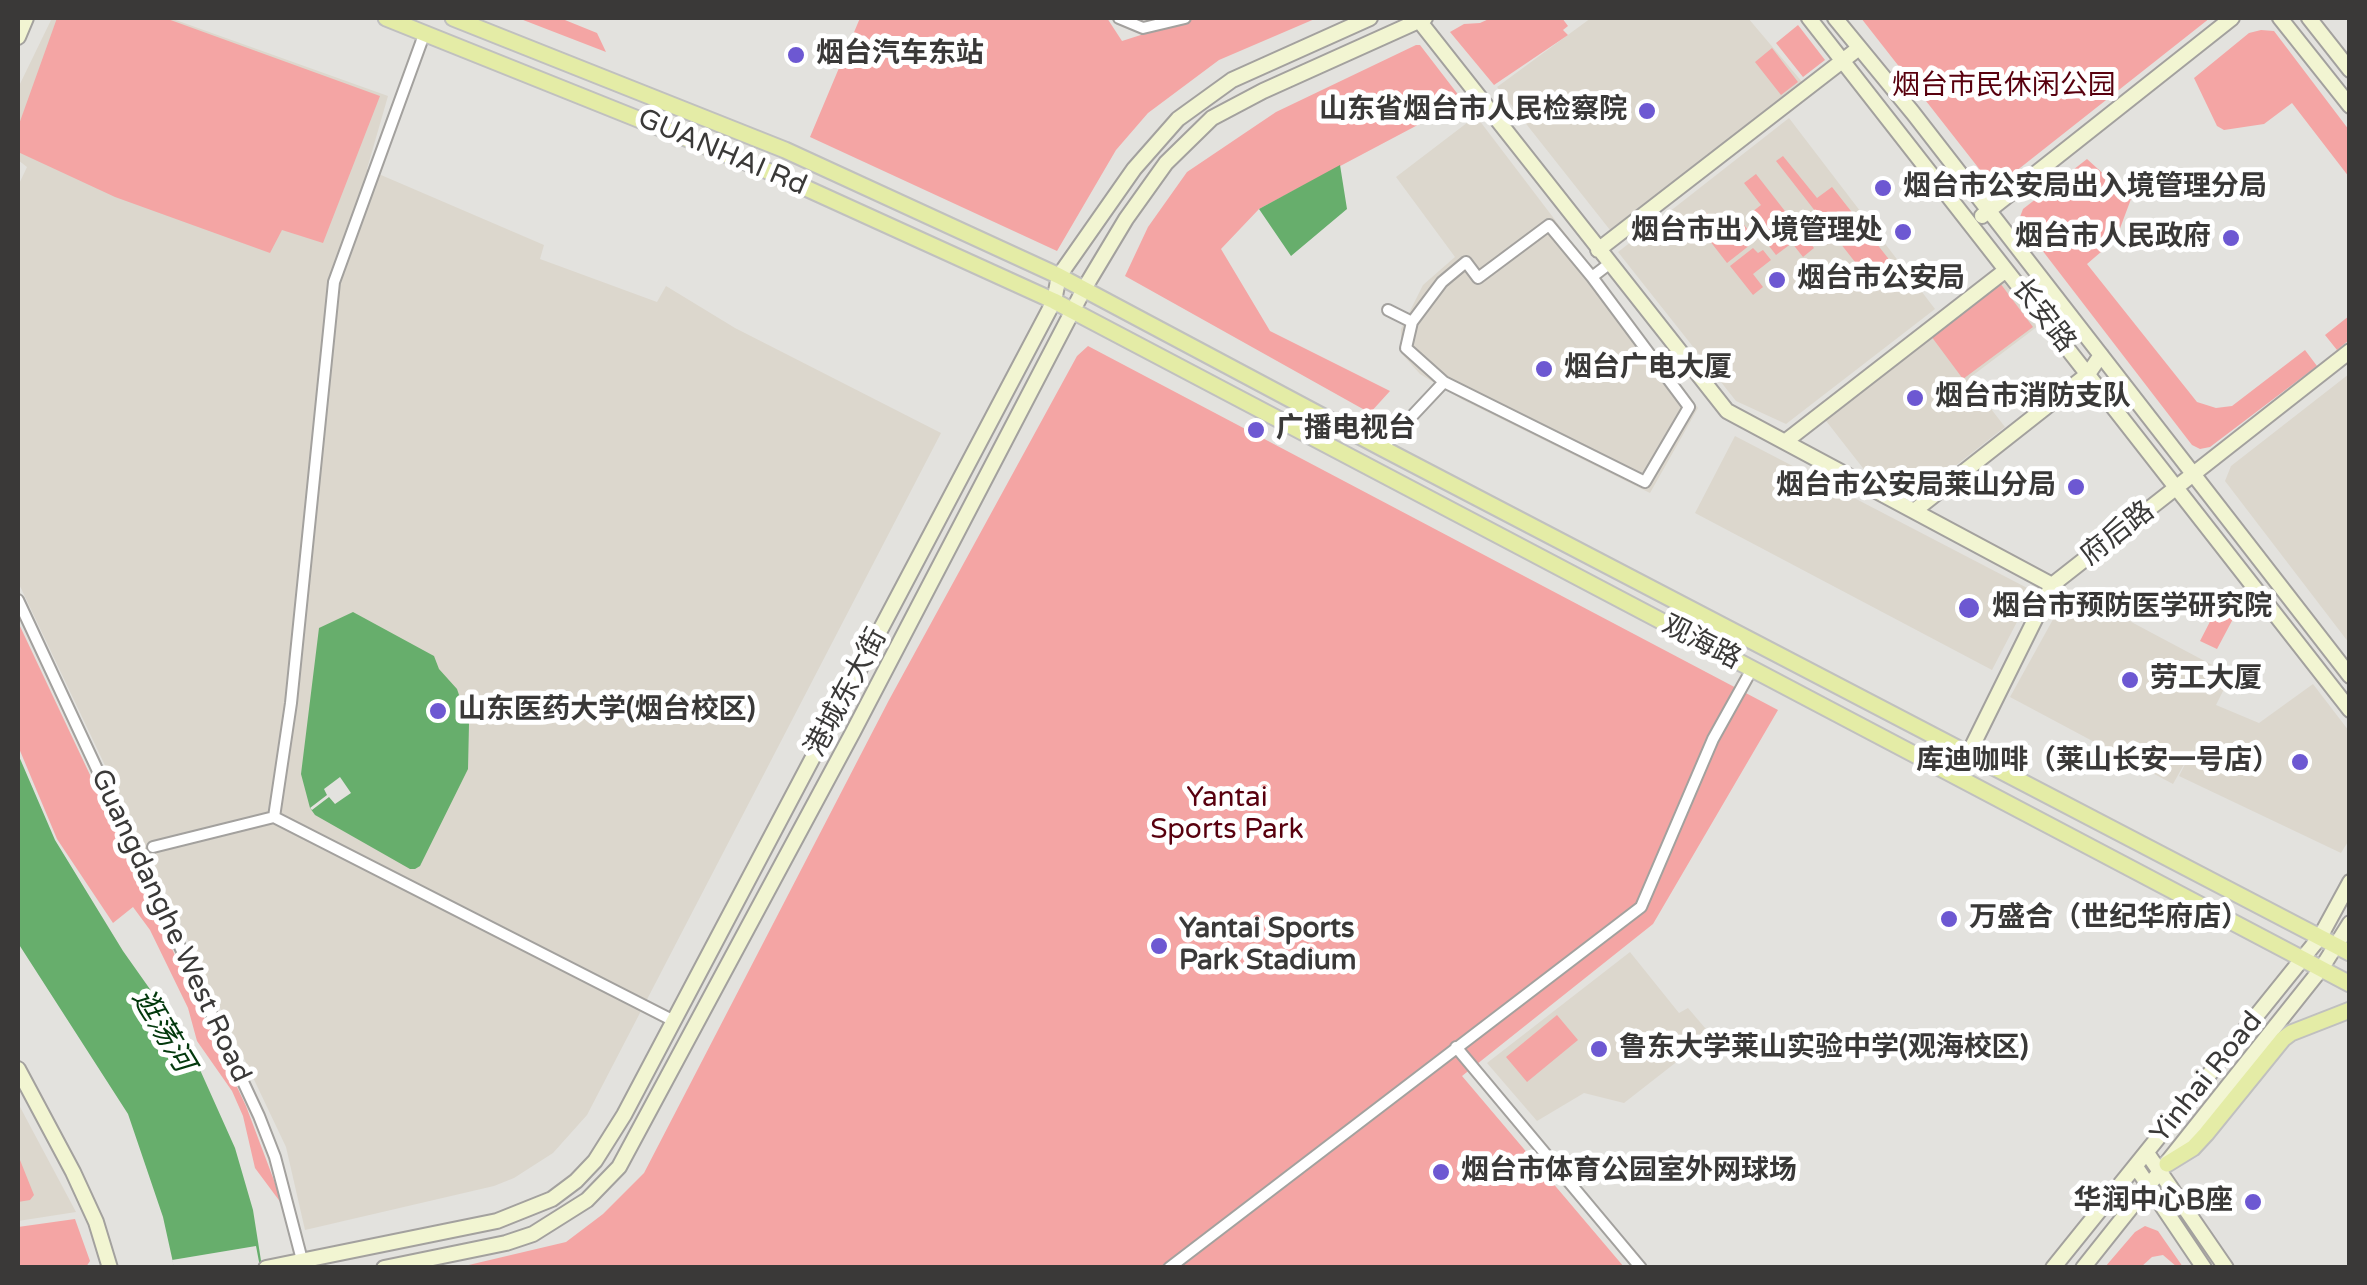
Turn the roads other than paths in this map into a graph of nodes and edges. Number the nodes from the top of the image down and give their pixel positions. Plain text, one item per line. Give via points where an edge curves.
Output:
1 (26, 18) edge
2 (386, 18) edge
3 (1119, 18) edge
4 (1184, 18) edge
5 (1370, 18) edge
6 (1420, 18) edge
7 (1809, 18) edge
8 (1835, 18) edge
9 (2232, 18) edge
10 (2280, 18) edge
11 (2309, 18) edge
12 (460, 19) edge
13 (425, 32) junction
14 (18, 37) edge
15 (450, 42) junction
16 (1859, 48) junction
17 (1843, 61) junction
18 (2350, 70) edge
19 (2350, 106) edge
20 (1989, 212) junction
21 (1971, 225) junction
22 (1598, 250) junction
23 (1608, 264) junction
24 (2006, 270) junction
25 (1059, 276) junction
26 (1592, 277) junction
27 (1084, 289) junction
28 (1054, 301) junction
29 (1388, 310) dead end
30 (1074, 311) junction
31 (1412, 322) junction
32 (2350, 350) edge
33 (2101, 355) junction
34 (2088, 374) junction
35 (1444, 382) junction
36 (1786, 441) junction
37 (1382, 448) junction
38 (2194, 474) junction
39 (2176, 488) junction
40 (1914, 511) junction
41 (2052, 585) junction
42 (18, 600) edge
43 (1752, 669) junction
44 (2350, 676) edge
45 (2350, 710) edge
46 (1968, 754) junction
47 (1958, 775) junction
48 (274, 817) junction
49 (153, 847) dead end
50 (2350, 882) edge
51 (2350, 923) edge
52 (2320, 937) junction
53 (2343, 949) edge
54 (2304, 958) junction
55 (2321, 970) junction
56 (2350, 984) edge
57 (2350, 1010) edge
58 (674, 1021) junction
59 (1456, 1047) junction
60 (18, 1069) edge
61 (2146, 1153) junction
62 (2136, 1167) junction
63 (2164, 1168) junction
64 (2149, 1185) junction
65 (302, 1260) junction
66 (110, 1268) edge
67 (266, 1268) edge
68 (384, 1268) edge
69 (1168, 1268) edge
70 (1641, 1268) edge
71 (2053, 1268) edge
72 (2083, 1268) edge
73 (2204, 1268) edge
74 (2226, 1268) edge

1 - 14 street
2 - 13 main road, GUANHAI Rd
3 - 4 street via 1143,28
5 - 25 street, 港城东大街 via 1232,80 1178,118
6 - 22 street
6 - 27 street, 港城东大街 via 1212,118 1166,163
7 - 17 street, 长安路
8 - 16 street
9 - 20 street
10 - 19 street
11 - 18 street
12 - 15 street
12 - 25 main road, GUANHAI Rd via 785,150
13 - 15 main road, GUANHAI Rd
13 - 48 street via 334,282
15 - 28 main road, GUANHAI Rd via 775,174
16 - 17 street
16 - 20 street
17 - 21 street, 长安路
17 - 22 street
20 - 21 street
20 - 33 street
21 - 24 street, 长安路
22 - 23 street
23 - 26 street
23 - 36 street via 1727,411
24 - 34 street, 长安路
24 - 36 street
25 - 27 main road, 观海路
25 - 28 street, 港城东大街
26 - 31 street via 1549,225 1478,278 1466,262
26 - 35 street via 1689,407 1646,482
27 - 30 street, 港城东大街
27 - 37 main road, 观海路
28 - 30 main road, 观海路
28 - 58 street, 港城东大街
29 - 31 street
30 - 43 main road, 观海路
30 - 68 street, 港城东大街 via 619,1167 587,1200 533,1234
31 - 35 street via 1406,348
32 - 38 street, 府后路
33 - 34 street
33 - 38 street
34 - 39 street, 长安路
34 - 40 street
35 - 37 street
36 - 40 street
37 - 46 main road, 观海路
38 - 39 street, 府后路
38 - 44 street
39 - 41 street, 府后路
39 - 45 street, 长安路
40 - 41 street
41 - 46 street, 府后路
42 - 65 street, Guangdanghe West Road via 260,1116
43 - 47 main road, 观海路
43 - 59 street via 1713,740 1641,907
46 - 47 street, 府后路
46 - 52 main road, 观海路
47 - 54 main road, 观海路
48 - 49 street
48 - 58 street
50 - 52 street, Yinhai Road
51 - 53 street, Yinhai Road
52 - 53 main road, 观海路
52 - 54 street, Yinhai Road
53 - 55 street, Yinhai Road
54 - 55 main road, 观海路
54 - 61 street, Yinhai Road
55 - 56 main road, 观海路
55 - 63 street, Yinhai Road
57 - 63 main road via 2290,1033 2206,1134
58 - 65 street, 港城东大街 via 609,1141 576,1182 552,1198 497,1220
59 - 69 street
59 - 70 street
60 - 66 street via 73,1172
61 - 62 street, Yinhai Road
61 - 63 street
62 - 64 street
62 - 71 street, Yinhai Road
63 - 64 street, Yinhai Road
63 - 74 street
64 - 72 street, Yinhai Road
64 - 73 street
65 - 67 street, 港城东大街

